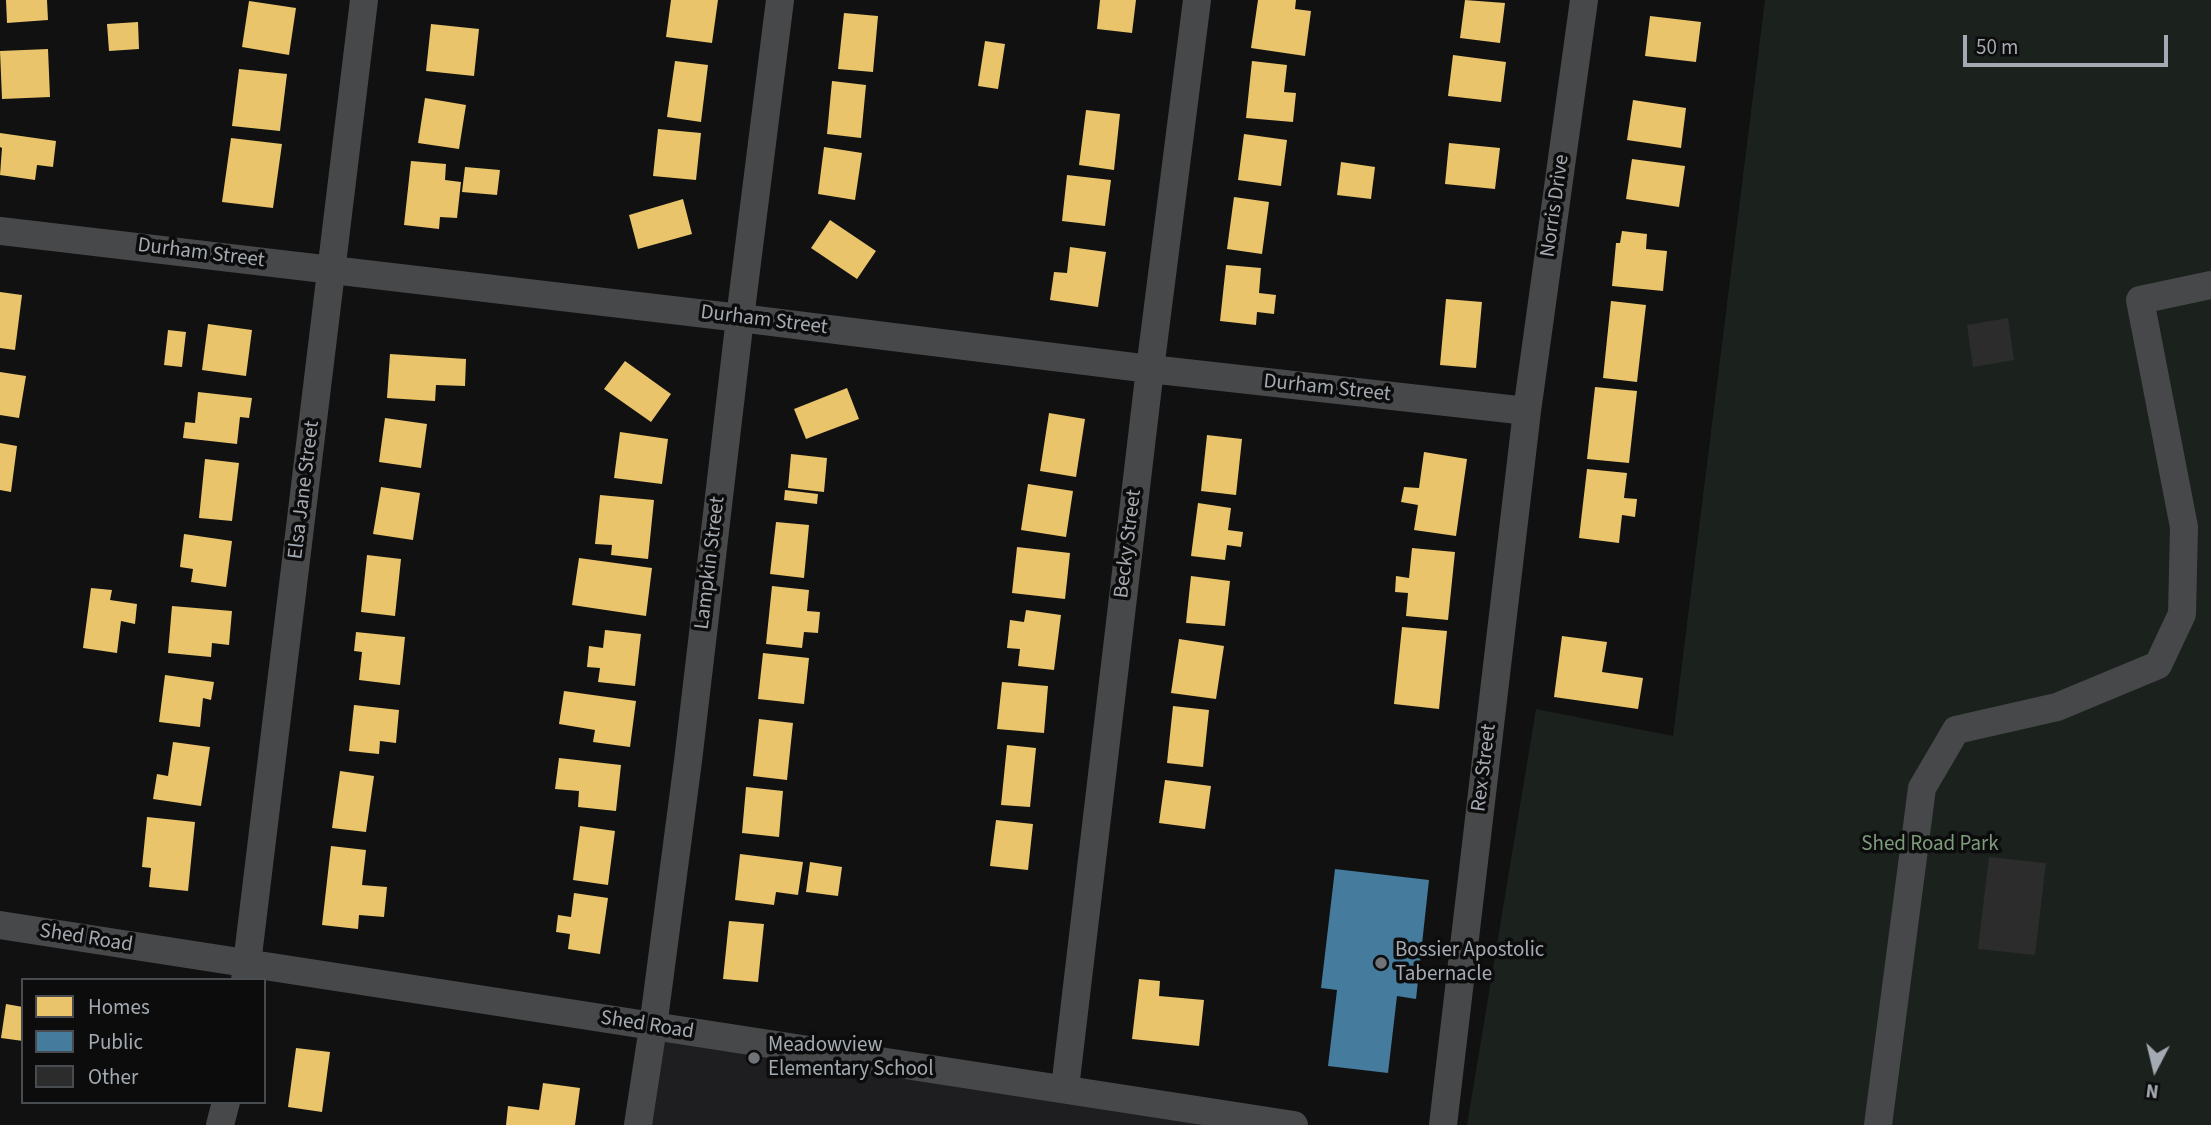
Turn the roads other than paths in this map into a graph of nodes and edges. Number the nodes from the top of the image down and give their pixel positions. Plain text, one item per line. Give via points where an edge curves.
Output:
1 (365, 0) edge
2 (780, 0) edge
3 (1197, 0) edge
4 (1584, 0) edge
5 (0, 231) edge
6 (332, 269) junction
7 (2211, 285) edge
8 (740, 318) junction
9 (1150, 369) junction
10 (1527, 411) junction
11 (0, 925) edge
12 (246, 972) edge
13 (653, 1027) junction
14 (1065, 1088) junction
15 (225, 1104) edge
16 (1188, 1117) edge
17 (220, 1125) edge
18 (638, 1125) edge
19 (1294, 1125) edge
20 (1443, 1125) edge
21 (1878, 1125) edge

1 - 6 street, Elsa Jane Street
2 - 8 street, Lampkin Street
3 - 9 street, Becky Street
4 - 10 street, Norris Drive
5 - 6 street, Durham Street
6 - 8 street, Durham Street
6 - 12 street, Elsa Jane Street
7 - 21 street via 2140,300 2184,527 2182,614 2158,665 2057,707 1956,730 1922,788
8 - 9 street, Durham Street
8 - 13 street, Lampkin Street
9 - 10 street, Durham Street
9 - 14 street, Becky Street
10 - 20 street, Rex Street
11 - 12 street, Shed Road
12 - 13 street, Shed Road
13 - 14 street, Shed Road
13 - 18 street, Lampkin Street
14 - 16 street, Shed Road
15 - 17 street
16 - 19 street, Shed Road

